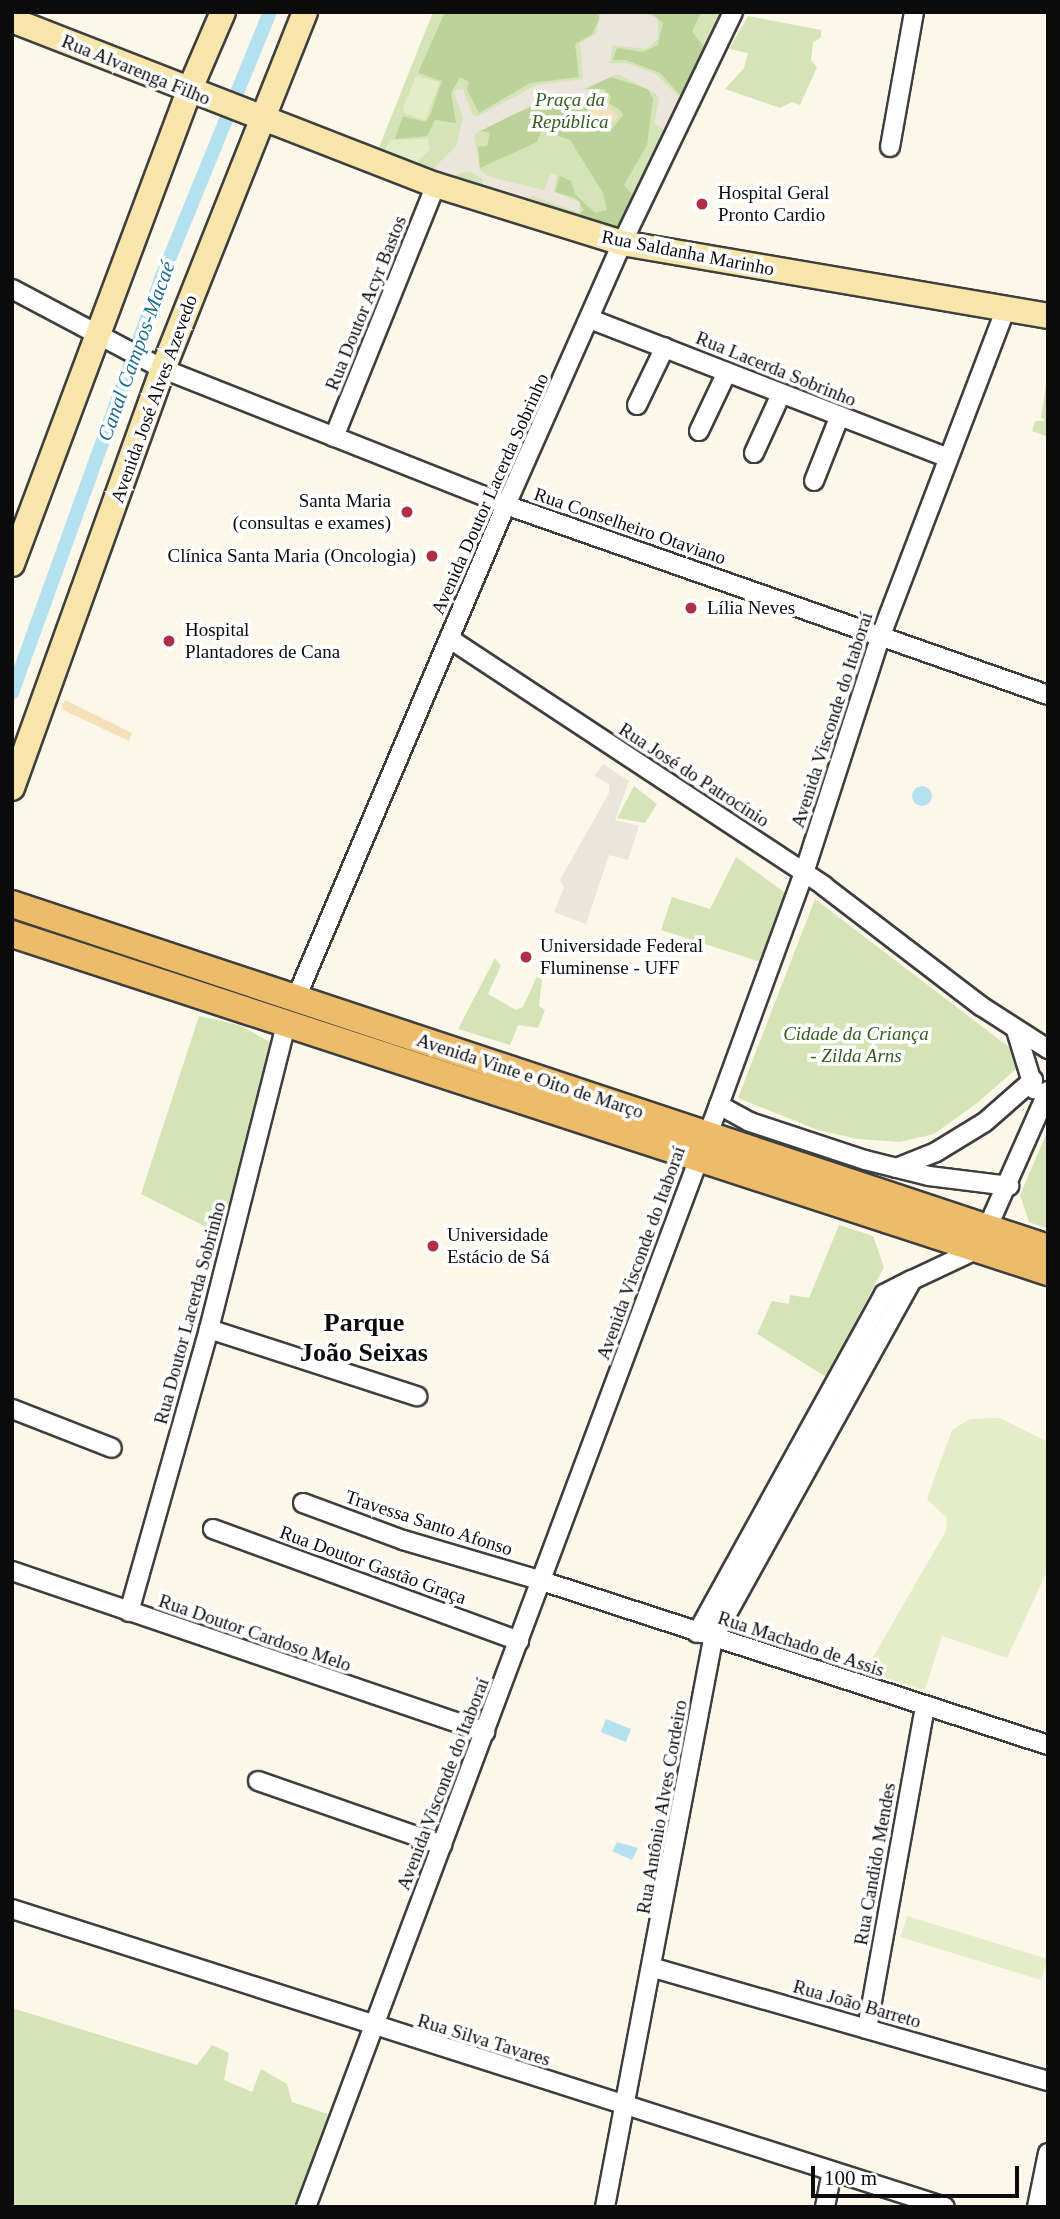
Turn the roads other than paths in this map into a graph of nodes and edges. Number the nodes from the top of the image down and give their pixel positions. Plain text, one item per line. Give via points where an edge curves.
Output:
1 (223, 12) edge
2 (305, 12) edge
3 (733, 12) edge
4 (914, 12) edge
5 (12, 20) edge
6 (189, 91) junction
7 (239, 111) junction
8 (891, 147) dead end
9 (436, 185) junction
10 (622, 243) junction
11 (12, 289) edge
12 (1005, 311) junction
13 (1048, 316) edge
14 (590, 319) junction
15 (107, 339) junction
16 (665, 347) junction
17 (153, 365) junction
18 (727, 372) junction
19 (781, 394) junction
20 (637, 405) dead end
21 (839, 418) junction
22 (699, 431) dead end
23 (334, 437) junction
24 (754, 453) dead end
25 (946, 457) junction
26 (814, 481) dead end
27 (506, 505) junction
28 (12, 565) edge
29 (880, 638) junction
30 (450, 639) junction
31 (1048, 695) edge
32 (12, 788) edge
33 (804, 873) junction
34 (12, 904) edge
35 (12, 934) edge
36 (296, 998) junction
37 (286, 1024) junction
38 (1016, 1030) junction
39 (1048, 1049) edge
40 (1033, 1080) junction
41 (1048, 1091) edge
42 (719, 1105) junction
43 (1033, 1124) junction
44 (703, 1147) junction
45 (896, 1168) junction
46 (1009, 1186) junction
47 (984, 1239) junction
48 (1048, 1248) edge
49 (1048, 1272) edge
50 (209, 1329) junction
51 (417, 1396) dead end
52 (12, 1409) edge
53 (112, 1448) dead end
54 (303, 1503) dead end
55 (213, 1529) dead end
56 (12, 1571) edge
57 (542, 1581) junction
58 (129, 1612) junction
59 (705, 1636) junction
60 (519, 1641) junction
61 (925, 1706) junction
62 (485, 1732) junction
63 (1048, 1745) edge
64 (258, 1781) dead end
65 (442, 1845) junction
66 (12, 1909) edge
67 (654, 1968) junction
68 (373, 2028) junction
69 (866, 2029) junction
70 (1048, 2081) edge
71 (625, 2106) junction
72 (1048, 2153) edge
73 (832, 2172) junction
74 (306, 2207) edge
75 (605, 2207) edge
76 (825, 2207) edge
77 (944, 2207) edge
78 (1037, 2207) edge

1 - 6 main road
2 - 7 main road, Avenida José Alves Azevedo
3 - 10 street, Avenida Doutor Lacerda Sobrinho
4 - 8 street
5 - 6 main road, Rua Alvarenga Filho
6 - 7 main road, Rua Alvarenga Filho
6 - 15 main road
7 - 9 main road, Rua Saldanha Marinho
7 - 17 main road, Avenida José Alves Azevedo
9 - 10 main road, Rua Saldanha Marinho
9 - 23 street, Rua Doutor Acyr Bastos
10 - 12 main road, Rua Saldanha Marinho
10 - 14 street, Avenida Doutor Lacerda Sobrinho
11 - 15 street, Rua Conselheiro Otaviano
12 - 13 main road, Rua Saldanha Marinho
12 - 25 street, Avenida Visconde do Itaboraí
14 - 16 street, Rua Lacerda Sobrinho
14 - 27 street, Avenida Doutor Lacerda Sobrinho
15 - 17 street, Rua Conselheiro Otaviano
15 - 28 main road
16 - 18 street, Rua Lacerda Sobrinho
16 - 20 street
17 - 23 street, Rua Conselheiro Otaviano
17 - 32 main road, Avenida José Alves Azevedo
18 - 19 street, Rua Lacerda Sobrinho
18 - 22 street
19 - 21 street, Rua Lacerda Sobrinho
19 - 24 street
21 - 25 street, Rua Lacerda Sobrinho
21 - 26 street
23 - 27 street, Rua Conselheiro Otaviano
25 - 29 street, Avenida Visconde do Itaboraí
27 - 29 street, Rua Conselheiro Otaviano
27 - 30 street, Avenida Doutor Lacerda Sobrinho
29 - 31 street, Rua Conselheiro Otaviano
29 - 33 street, Avenida Visconde do Itaboraí
30 - 33 street, Rua José do Patrocínio
30 - 36 street, Avenida Doutor Lacerda Sobrinho
33 - 38 street, Rua José do Patrocínio
33 - 42 street, Avenida Visconde do Itaboraí
34 - 36 main road, Avenida Vinte e Oito de Março
35 - 37 main road, Avenida Vinte e Oito de Março
36 - 44 main road, Avenida Vinte e Oito de Março
37 - 44 main road, Avenida Vinte e Oito de Março
37 - 50 street, Rua Doutor Lacerda Sobrinho
38 - 39 street, Rua José do Patrocínio
38 - 40 street
40 - 43 street
40 - 45 street via 985,1122 936,1152
41 - 43 street
42 - 44 street, Avenida Visconde do Itaboraí
42 - 45 street via 750,1122
43 - 46 street
44 - 47 main road, Avenida Vinte e Oito de Março
44 - 57 street, Avenida Visconde do Itaboraí
45 - 46 street
46 - 47 street
47 - 48 main road, Avenida Vinte e Oito de Março
47 - 49 main road, Avenida Vinte e Oito de Março
47 - 59 street, Rua Antônio Alves Cordeiro via 884,1294 817,1436
50 - 51 street
50 - 58 street, Rua Doutor Lacerda Sobrinho
52 - 53 street
54 - 57 street, Travessa Santo Afonso via 403,1540
55 - 60 street, Rua Doutor Gastão Graça
56 - 58 street, Rua Doutor Cardoso Melo
57 - 59 street, Rua Machado de Assis
57 - 60 street, Avenida Visconde do Itaboraí
58 - 62 street, Rua Doutor Cardoso Melo
59 - 61 street, Rua Machado de Assis
59 - 67 street, Rua Antônio Alves Cordeiro
60 - 62 street, Avenida Visconde do Itaboraí
61 - 63 street, Rua Machado de Assis
61 - 69 street, Rua Candido Mendes
62 - 65 street, Avenida Visconde do Itaboraí
64 - 65 street
65 - 68 street, Avenida Visconde do Itaboraí
66 - 68 street, Rua Silva Tavares
67 - 69 street, Rua João Barreto
67 - 71 street, Rua Antônio Alves Cordeiro
68 - 71 street, Rua Silva Tavares
68 - 74 street, Avenida Visconde do Itaboraí
69 - 70 street, Rua João Barreto
71 - 73 street, Rua Silva Tavares
71 - 75 street, Rua Antônio Alves Cordeiro
72 - 78 street
73 - 76 street
73 - 77 street, Rua Silva Tavares

